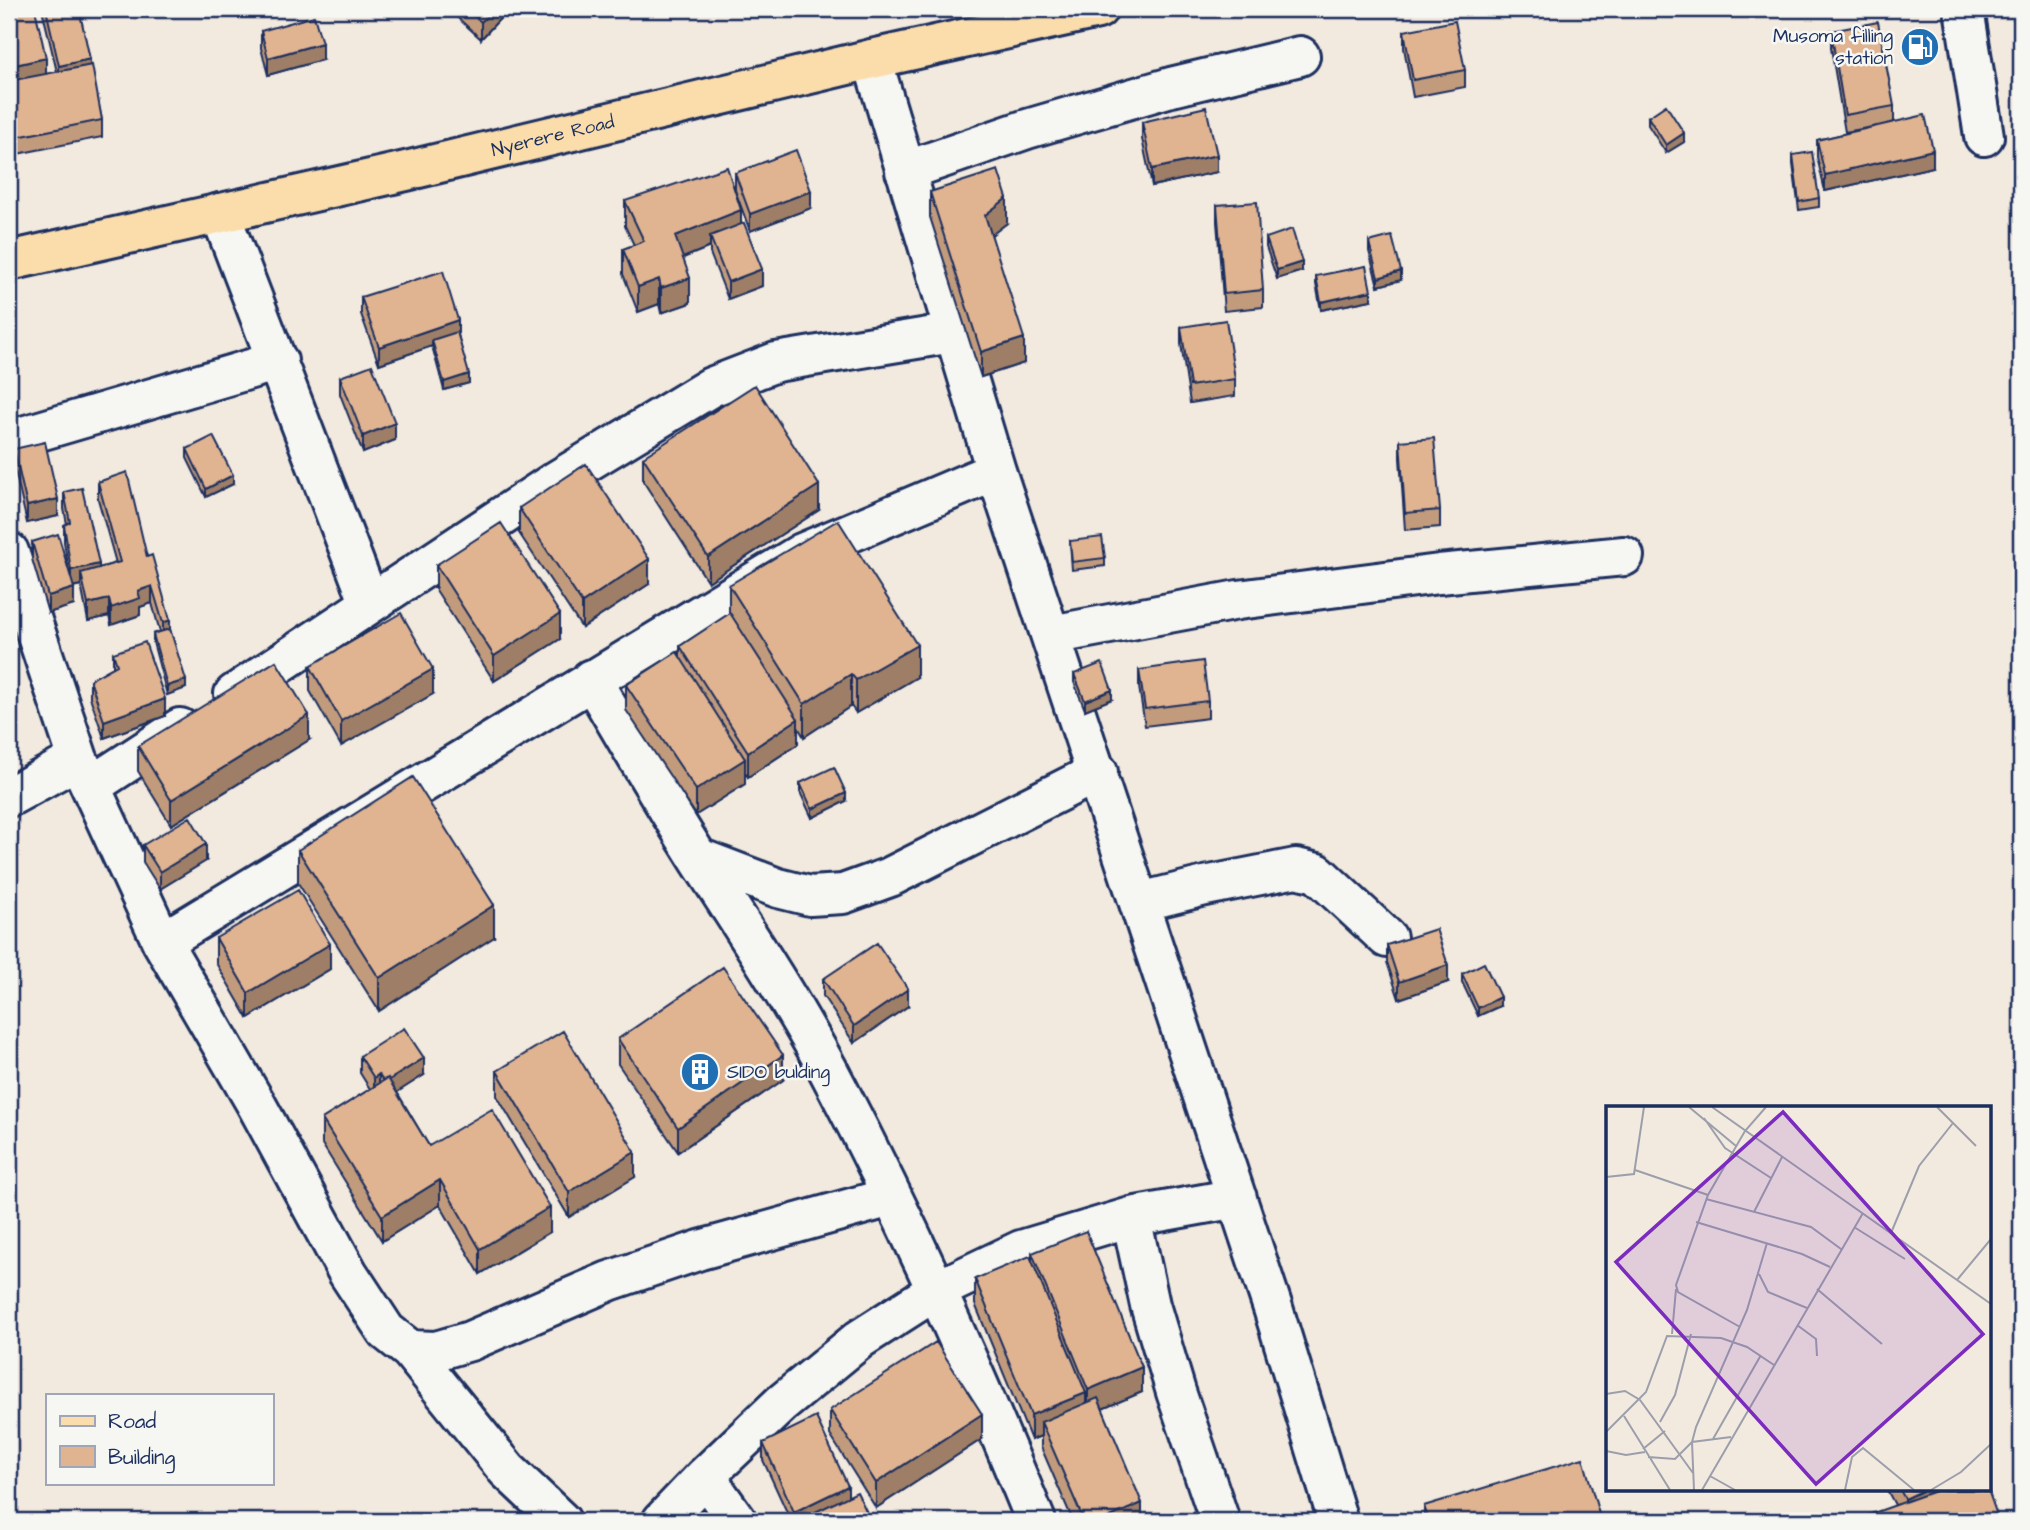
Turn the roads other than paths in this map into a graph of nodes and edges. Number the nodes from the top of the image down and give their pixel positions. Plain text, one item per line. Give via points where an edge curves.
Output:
1 (1098, 9) edge
2 (1964, 9) edge
3 (1300, 55) dead end
4 (872, 59) junction
5 (1984, 136) dead end
6 (905, 171) junction
7 (220, 212) junction
8 (9, 261) edge
9 (953, 333) junction
10 (278, 361) junction
11 (9, 440) edge
12 (996, 471) junction
13 (9, 552) edge
14 (1624, 556) dead end
15 (370, 604) junction
16 (1051, 635) junction
17 (591, 679) junction
18 (85, 772) junction
19 (1098, 772) junction
20 (9, 797) edge
21 (699, 858) junction
22 (1140, 902) junction
23 (1387, 938) dead end
24 (162, 942) junction
25 (891, 1197) junction
26 (1237, 1198) junction
27 (1130, 1217) junction
28 (935, 1291) junction
29 (410, 1350) junction
30 (705, 1476) junction
31 (561, 1521) edge
32 (662, 1521) edge
33 (737, 1521) edge
34 (1036, 1521) edge
35 (1220, 1521) edge
36 (1338, 1521) edge

1 - 4 main road, Nyerere Road
2 - 5 street
3 - 6 street via 1171,86
4 - 6 street
4 - 7 main road, Nyerere Road
6 - 9 street
7 - 8 main road, Nyerere Road
7 - 10 street
9 - 12 street
9 - 15 street via 776,362 711,387 554,482
10 - 11 street
10 - 15 street
12 - 16 street
12 - 17 street via 802,553
13 - 18 street
14 - 16 street via 1238,600
15 - 18 street
16 - 19 street
17 - 21 street
17 - 24 street
18 - 20 street
18 - 24 street
19 - 21 street via 890,877 843,894 810,896 788,891
19 - 22 street
21 - 25 street via 781,987
22 - 23 street via 1296,868 1317,873
22 - 26 street
24 - 29 street via 348,1273 386,1331
25 - 28 street
25 - 29 street via 687,1254 609,1281 470,1341 436,1351
26 - 27 street
26 - 36 street
27 - 28 street via 1021,1250
27 - 35 street via 1168,1367
28 - 30 street via 860,1339 781,1404
28 - 34 street
29 - 31 street via 507,1470
30 - 32 street
30 - 33 street

